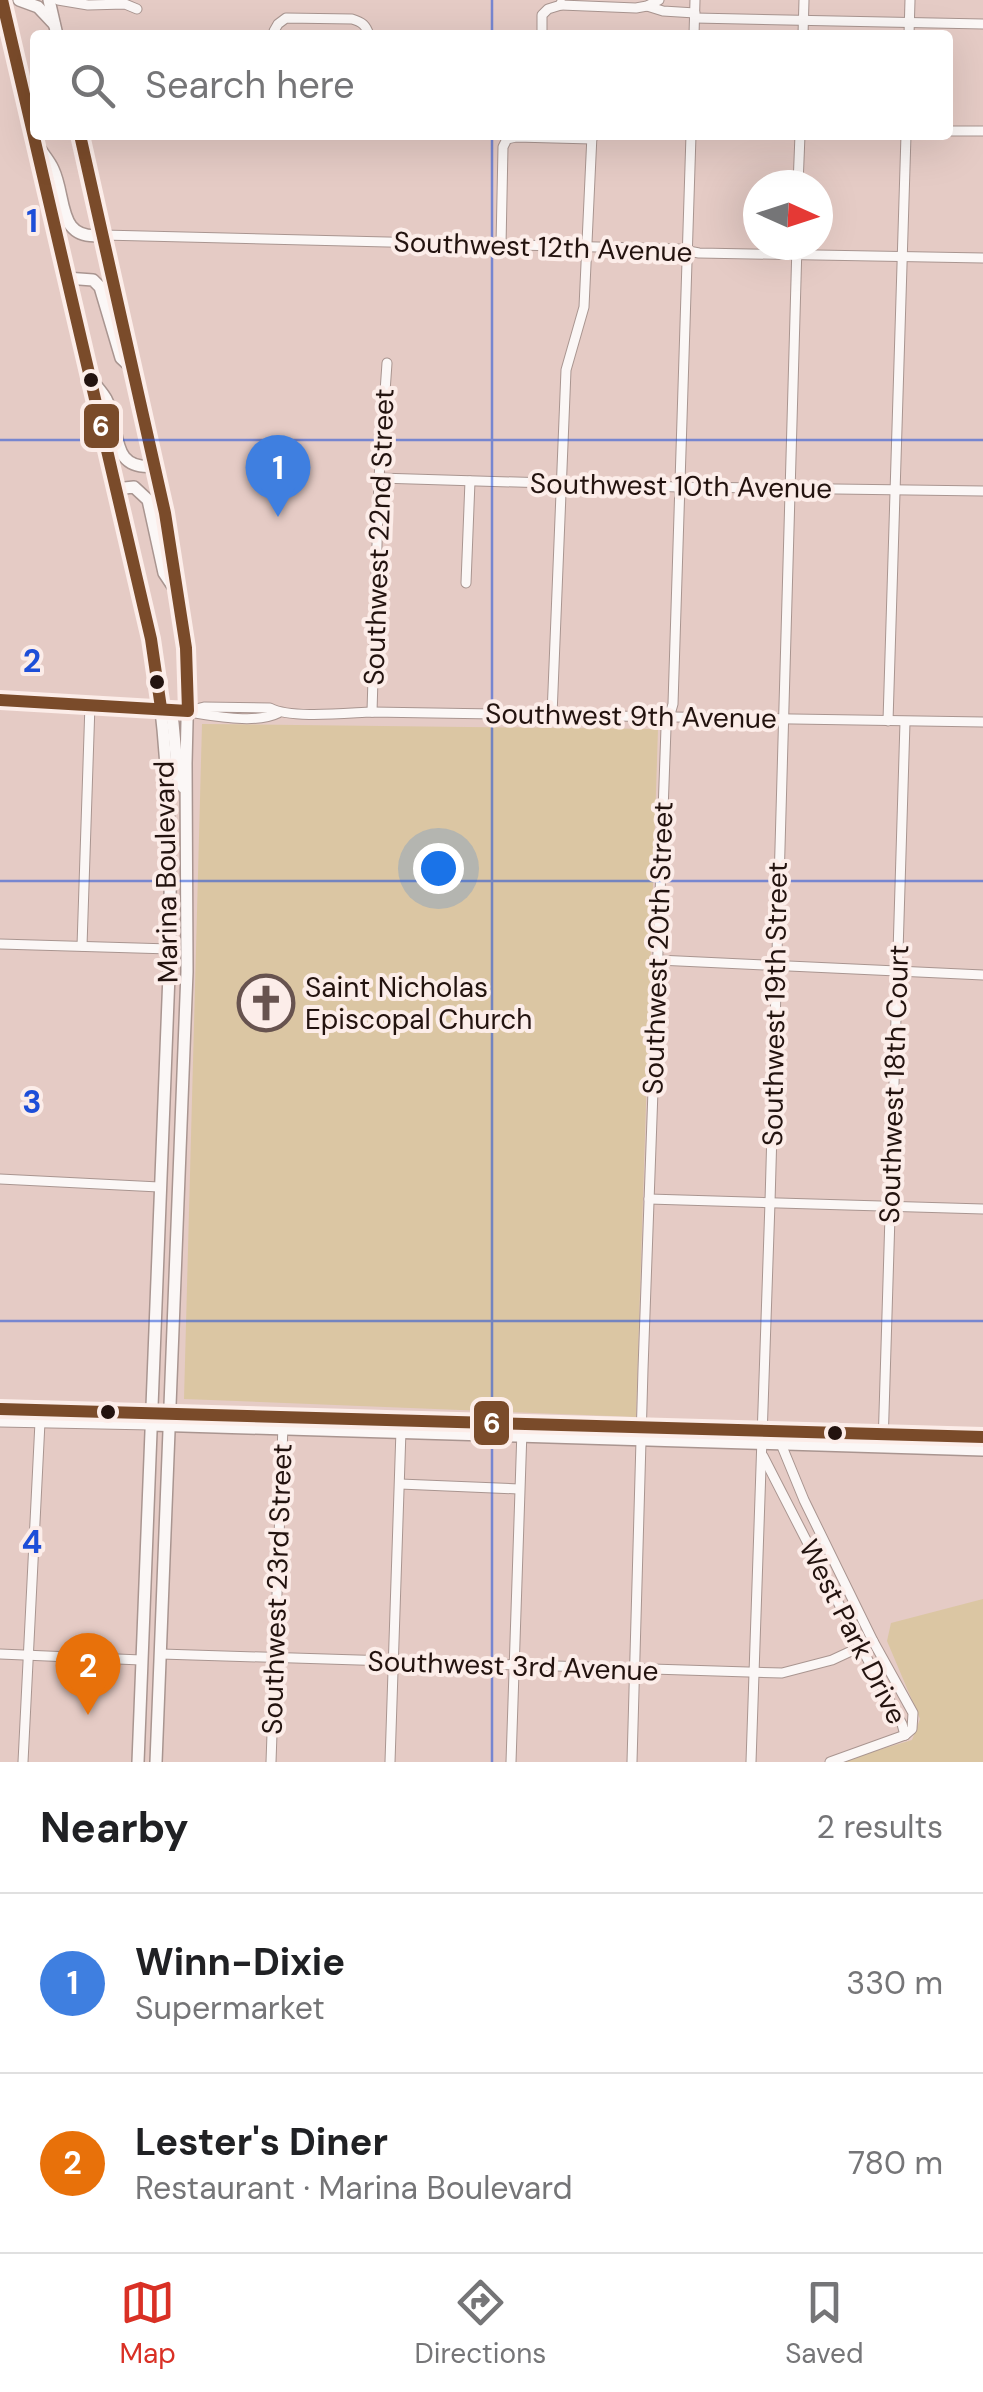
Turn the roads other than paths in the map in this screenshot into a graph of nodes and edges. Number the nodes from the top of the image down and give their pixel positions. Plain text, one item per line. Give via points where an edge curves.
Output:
1 (2, 0) edge
2 (19, 0) edge
3 (49, 0) edge
4 (58, 0) edge
5 (659, 0) edge
6 (696, 0) edge
7 (804, 0) edge
8 (910, 0) edge
9 (105, 2) edge
10 (561, 3) edge
11 (647, 3) edge
12 (137, 10) dead end
13 (695, 15) junction
14 (803, 20) junction
15 (910, 23) junction
16 (983, 24) edge
17 (56, 30) edge
18 (276, 30) edge
19 (368, 30) edge
20 (542, 30) edge
21 (694, 30) edge
22 (803, 30) edge
23 (909, 30) edge
24 (30, 120) edge
25 (953, 131) edge
26 (983, 132) edge
27 (81, 140) edge
28 (507, 140) edge
29 (592, 140) edge
30 (691, 140) edge
31 (800, 140) edge
32 (906, 140) edge
33 (35, 141) joint
34 (799, 170) edge
35 (103, 235) junction
36 (500, 245) junction
37 (589, 248) junction
38 (687, 250) junction
39 (743, 252) edge
40 (833, 252) edge
41 (903, 256) junction
42 (983, 258) edge
43 (796, 260) edge
44 (66, 278) junction
45 (387, 363) dead end
46 (134, 370) junction
47 (89, 377) junction
48 (156, 466) junction
49 (380, 478) junction
50 (470, 481) junction
51 (561, 483) junction
52 (679, 487) junction
53 (789, 488) junction
54 (115, 489) junction
55 (895, 490) junction
56 (983, 491) edge
57 (466, 583) dead end
58 (179, 594) junction
59 (0, 700) edge
60 (90, 704) junction
61 (161, 708) junction
62 (188, 711) junction
63 (372, 712) junction
64 (552, 716) junction
65 (669, 718) junction
66 (782, 719) junction
67 (888, 722) junction
68 (905, 722) junction
69 (983, 722) edge
70 (186, 795) junction
71 (0, 944) edge
72 (82, 946) junction
73 (170, 949) junction
74 (658, 960) junction
75 (775, 965) junction
76 (897, 971) junction
77 (187, 972) junction
78 (983, 975) edge
79 (0, 1179) edge
80 (159, 1187) junction
81 (649, 1198) junction
82 (770, 1202) junction
83 (890, 1207) junction
84 (983, 1208) edge
85 (0, 1408) edge
86 (152, 1419) junction
87 (170, 1420) junction
88 (0, 1422) edge
89 (40, 1422) junction
90 (283, 1422) junction
91 (522, 1422) junction
92 (402, 1426) junction
93 (763, 1430) junction
94 (642, 1432) junction
95 (522, 1436) junction
96 (983, 1437) edge
97 (884, 1440) junction
98 (781, 1444) junction
99 (762, 1449) junction
100 (983, 1450) edge
101 (400, 1484) junction
102 (519, 1488) junction
103 (142, 1640) junction
104 (873, 1642) junction
105 (860, 1647) junction
106 (0, 1654) edge
107 (29, 1654) junction
108 (161, 1654) junction
109 (275, 1657) junction
110 (141, 1660) junction
111 (393, 1662) junction
112 (514, 1665) junction
113 (634, 1670) junction
114 (754, 1673) junction
115 (160, 1675) junction
116 (905, 1735) junction
117 (23, 1762) edge
118 (138, 1762) edge
119 (156, 1762) edge
120 (271, 1762) edge
121 (390, 1762) edge
122 (511, 1762) edge
123 (632, 1762) edge
124 (751, 1762) edge
125 (830, 1762) edge

1 - 24 main road, Marina Boulevard
2 - 17 main road via 38,7
3 - 17 main road
4 - 9 street
5 - 11 street
6 - 13 street
7 - 14 street
8 - 15 street
9 - 12 street
10 - 11 street
10 - 20 street via 542,15
11 - 13 street
13 - 14 street
13 - 21 street
14 - 15 street
14 - 22 street
15 - 16 street
15 - 23 street
18 - 19 street via 286,18 352,19
25 - 26 street
27 - 35 main road, Marina Boulevard
28 - 36 street
29 - 37 street
30 - 38 street, Southwest 20th Street
31 - 34 street
32 - 41 street
33 - 35 main road via 54,170 72,229
33 - 44 main road, Marina Boulevard
35 - 36 street, Southwest 12th Avenue
35 - 46 main road, Marina Boulevard
36 - 37 street, Southwest 12th Avenue
37 - 38 street, Southwest 12th Avenue
37 - 51 street via 584,307 566,370
38 - 39 street, Southwest 12th Avenue
38 - 52 street, Southwest 20th Street
40 - 41 street, Southwest 12th Avenue
41 - 42 street, Southwest 12th Avenue
41 - 55 street
43 - 53 street, Southwest 19th Street
44 - 46 main road via 100,287 121,358
44 - 47 main road, Marina Boulevard
45 - 49 street, Southwest 22nd Street
46 - 48 main road, Marina Boulevard
47 - 48 main road via 108,401 127,461
47 - 54 main road, Marina Boulevard
48 - 58 main road, Marina Boulevard
49 - 50 street, Southwest 10th Avenue
49 - 63 street, Southwest 22nd Street
50 - 51 street, Southwest 10th Avenue
50 - 57 street
51 - 52 street, Southwest 10th Avenue
51 - 64 street
52 - 53 street, Southwest 10th Avenue
52 - 65 street, Southwest 20th Street
53 - 55 street, Southwest 10th Avenue
53 - 66 street, Southwest 19th Street
54 - 58 main road via 134,487 148,500 164,573
54 - 61 main road, Marina Boulevard
55 - 56 street, Southwest 10th Avenue
55 - 67 street
58 - 62 main road, Marina Boulevard
59 - 60 street, Southwest 9th Avenue
60 - 61 street, Southwest 9th Avenue
60 - 72 street
61 - 62 street, Southwest 9th Avenue
61 - 70 main road via 174,723
61 - 73 main road, Marina Boulevard
62 - 63 street, Southwest 9th Avenue via 204,706
62 - 70 main road, Marina Boulevard
63 - 64 street, Southwest 9th Avenue
64 - 65 street, Southwest 9th Avenue
65 - 66 street, Southwest 9th Avenue
65 - 74 street, Southwest 20th Street
66 - 67 street, Southwest 9th Avenue
66 - 75 street, Southwest 19th Street
67 - 68 street, Southwest 9th Avenue
68 - 69 street, Southwest 9th Avenue
68 - 76 street, Southwest 18th Court
70 - 77 main road, Marina Boulevard
71 - 72 street
72 - 73 street
73 - 77 main road
73 - 80 main road, Marina Boulevard
74 - 75 street
74 - 81 street, Southwest 20th Street
75 - 76 street
75 - 82 street, Southwest 19th Street
76 - 78 street
76 - 83 street, Southwest 18th Court
77 - 87 main road, Marina Boulevard
79 - 80 street
80 - 86 main road, Marina Boulevard
81 - 82 street
81 - 94 street, Southwest 20th Street
82 - 83 street
82 - 93 street, Southwest 19th Street
83 - 84 street
83 - 97 street, Southwest 18th Court
85 - 86 street
86 - 87 main road
86 - 89 street
86 - 103 main road, Marina Boulevard
87 - 90 main road
87 - 108 main road, Marina Boulevard
88 - 89 street
89 - 107 street
90 - 92 main road
90 - 109 street, Southwest 23rd Street
91 - 92 main road
91 - 94 main road
91 - 95 street
92 - 95 main road
92 - 101 street
93 - 94 main road
93 - 97 main road
93 - 99 street, Southwest 19th Street
94 - 95 main road
94 - 99 main road
94 - 113 street, Southwest 20th Street
95 - 102 street
96 - 97 main road
97 - 98 main road
97 - 100 main road
98 - 99 main road
98 - 104 street, West Park Drive
99 - 105 street, West Park Drive
99 - 114 street, Southwest 19th Street
101 - 102 street
101 - 111 street
102 - 112 street
103 - 108 main road
103 - 110 main road, Marina Boulevard
104 - 105 street, Southwest 3rd Avenue
104 - 116 street, West Park Drive via 913,1713
105 - 114 street, Southwest 3rd Avenue via 808,1668
105 - 116 street, West Park Drive
106 - 107 street
107 - 110 street
107 - 117 street
108 - 109 street, Southwest 3rd Avenue
108 - 115 main road, Marina Boulevard
109 - 111 street, Southwest 3rd Avenue
109 - 120 street, Southwest 23rd Street
110 - 115 main road
110 - 118 main road, Marina Boulevard
111 - 112 street, Southwest 3rd Avenue
111 - 121 street
112 - 113 street, Southwest 3rd Avenue
112 - 122 street
113 - 114 street, Southwest 3rd Avenue
113 - 123 street, Southwest 20th Street
114 - 124 street, Southwest 19th Street
115 - 119 main road, Marina Boulevard
116 - 125 street

